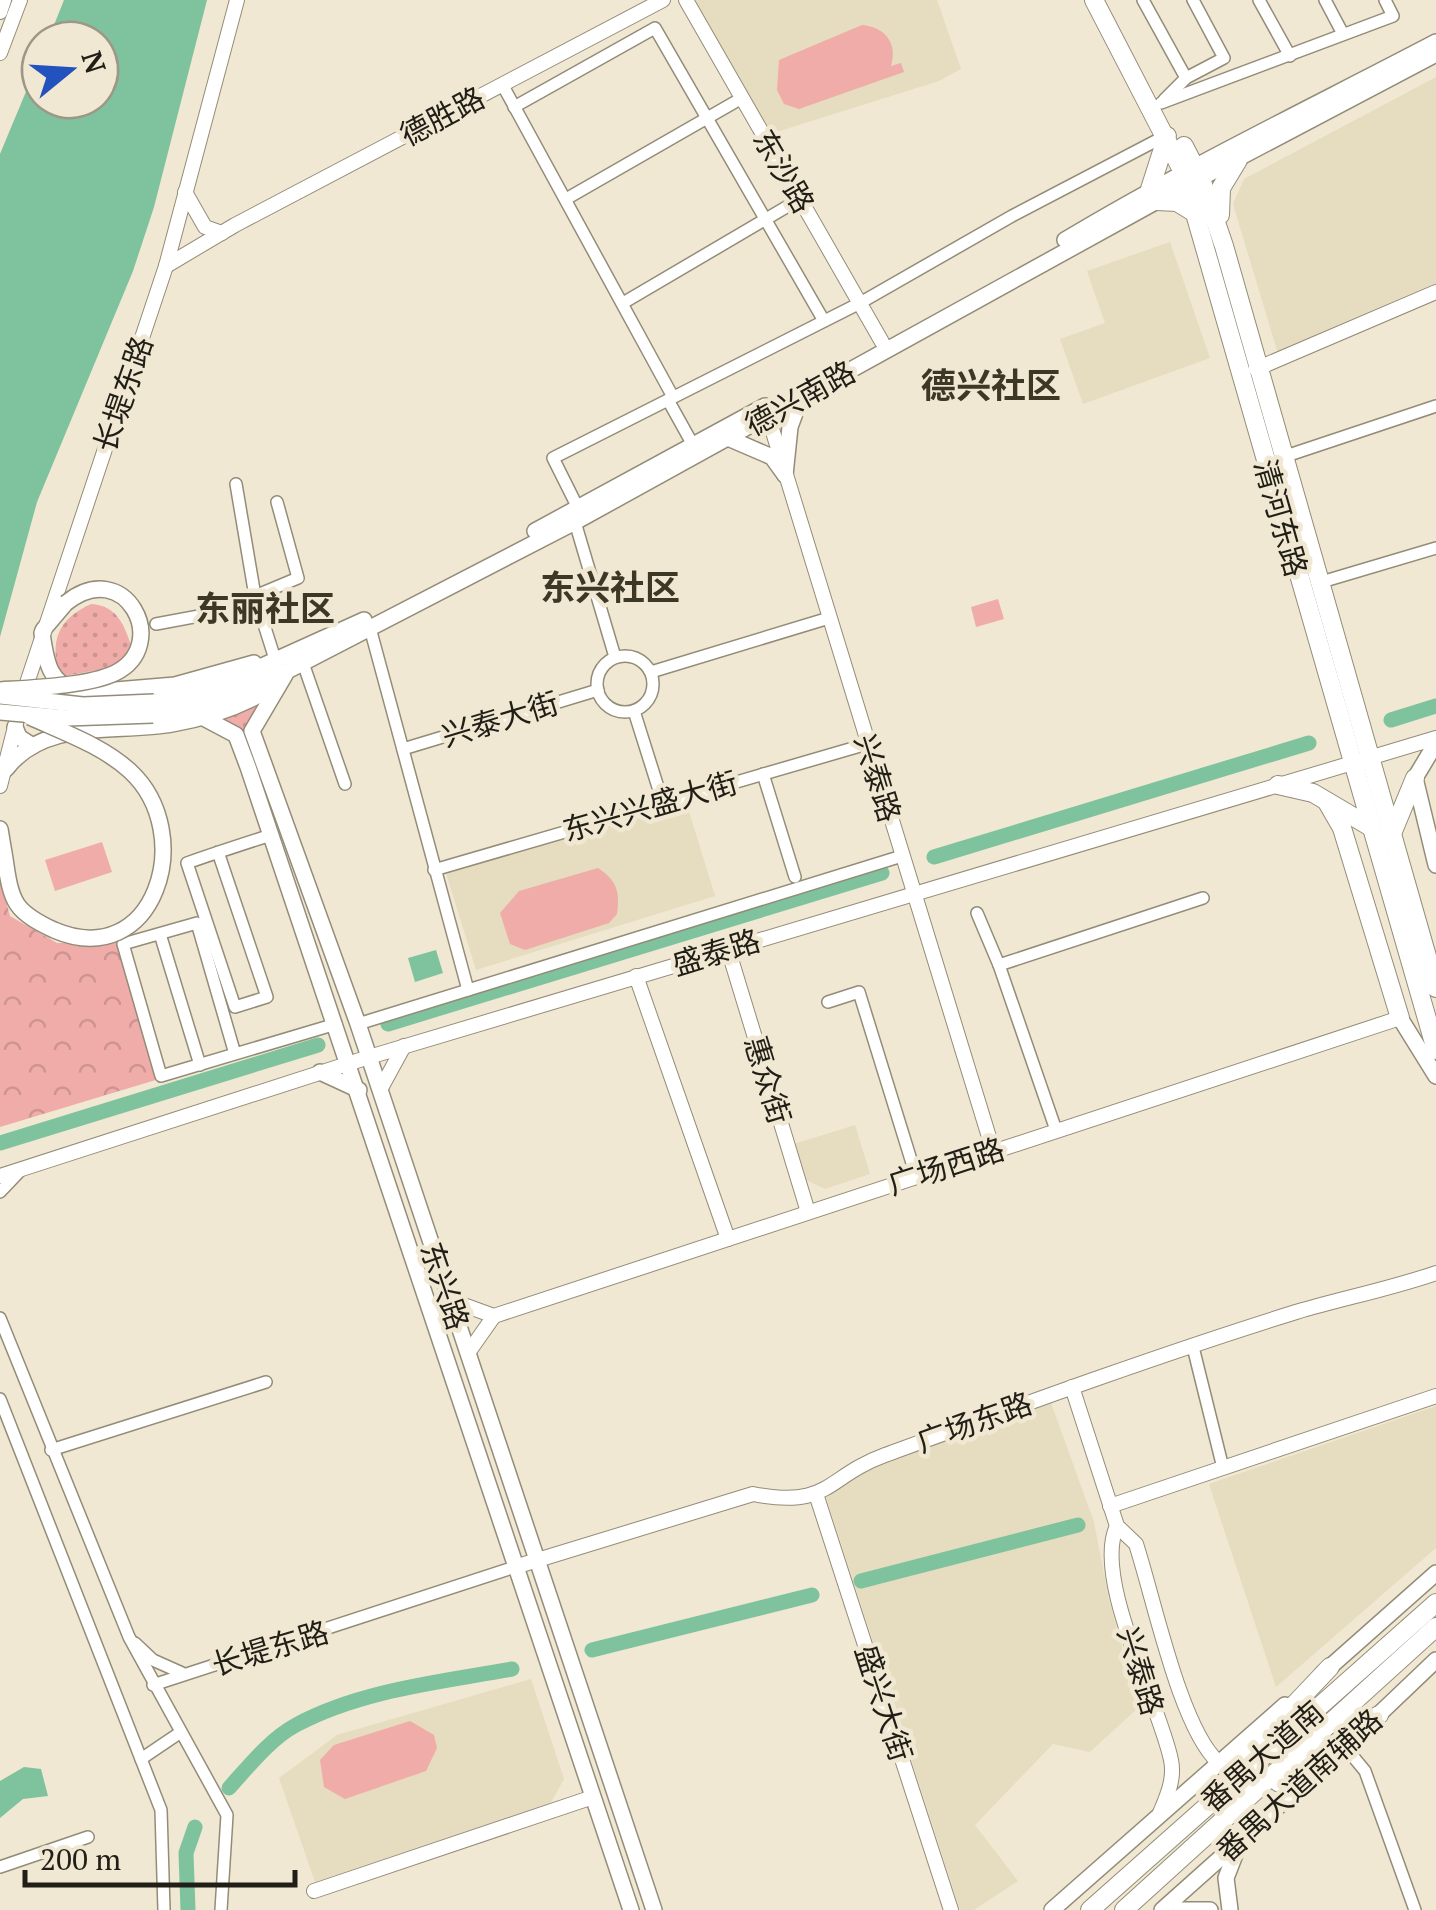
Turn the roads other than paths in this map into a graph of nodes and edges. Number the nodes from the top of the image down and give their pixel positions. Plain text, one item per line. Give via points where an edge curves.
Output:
1 (4, 0) edge
2 (20, 0) edge
3 (236, 0) edge
4 (664, 0) edge
5 (686, 0) edge
6 (1094, 0) edge
7 (1104, 0) edge
8 (1144, 0) edge
9 (1193, 0) edge
10 (1259, 0) edge
11 (1325, 0) edge
12 (1384, 0) edge
13 (0, 12) edge
14 (1343, 34) junction
15 (1436, 42) edge
16 (0, 53) edge
17 (1436, 54) edge
18 (1290, 56) junction
19 (1186, 78) junction
20 (502, 84) junction
21 (742, 98) junction
22 (1161, 104) junction
23 (514, 107) junction
24 (705, 119) junction
25 (1166, 135) junction
26 (1238, 160) junction
27 (1192, 176) junction
28 (186, 192) junction
29 (1153, 195) junction
30 (566, 199) junction
31 (800, 199) junction
32 (1194, 214) junction
33 (765, 219) junction
34 (222, 233) junction
35 (1224, 246) junction
36 (1206, 252) junction
37 (166, 266) junction
38 (1436, 292) edge
39 (623, 303) junction
40 (860, 303) junction
41 (824, 321) junction
42 (882, 342) junction
43 (1256, 368) junction
44 (801, 397) junction
45 (671, 399) junction
46 (1436, 406) edge
47 (767, 410) junction
48 (728, 438) junction
49 (694, 445) junction
50 (1283, 457) junction
51 (784, 475) junction
52 (236, 484) dead end
53 (278, 502) dead end
54 (576, 515) junction
55 (1436, 548) edge
56 (1318, 583) junction
57 (256, 600) junction
58 (828, 618) junction
59 (156, 624) dead end
60 (370, 628) junction
61 (43, 631) junction
62 (318, 642) junction
63 (274, 656) junction
64 (615, 657) junction
65 (651, 672) junction
66 (289, 673) junction
67 (598, 690) junction
68 (0, 693) edge
69 (80, 693) junction
70 (1341, 696) junction
71 (153, 708) junction
72 (634, 711) junction
73 (0, 712) edge
74 (30, 717) junction
75 (202, 717) junction
76 (16, 727) junction
77 (82, 731) junction
78 (1436, 740) edge
79 (867, 744) junction
80 (32, 746) junction
81 (403, 749) junction
82 (1360, 760) junction
83 (6, 769) junction
84 (763, 774) junction
85 (1415, 778) junction
86 (344, 784) dead end
87 (1278, 785) junction
88 (0, 786) edge
89 (1327, 802) junction
90 (662, 803) junction
91 (1369, 826) junction
92 (0, 829) edge
93 (271, 834) junction
94 (1391, 836) junction
95 (218, 852) junction
96 (902, 856) junction
97 (1436, 865) edge
98 (434, 870) junction
99 (794, 877) dead end
100 (913, 893) junction
101 (1203, 898) dead end
102 (1389, 898) junction
103 (1366, 906) junction
104 (977, 913) dead end
105 (160, 934) junction
106 (728, 949) junction
107 (999, 965) junction
108 (636, 976) junction
109 (343, 984) junction
110 (1436, 988) edge
111 (324, 990) junction
112 (468, 990) junction
113 (828, 1002) dead end
114 (1400, 1018) junction
115 (336, 1024) junction
116 (358, 1024) junction
117 (404, 1046) junction
118 (1436, 1050) edge
119 (236, 1054) junction
120 (368, 1057) junction
121 (350, 1063) junction
122 (200, 1064) junction
123 (320, 1072) junction
124 (1436, 1076) edge
125 (359, 1090) junction
126 (380, 1090) junction
127 (393, 1130) junction
128 (1056, 1130) junction
129 (374, 1137) junction
130 (993, 1150) junction
131 (22, 1169) junction
132 (0, 1176) edge
133 (916, 1176) junction
134 (0, 1192) edge
135 (808, 1212) junction
136 (728, 1239) junction
137 (1436, 1273) edge
138 (450, 1300) junction
139 (494, 1316) junction
140 (0, 1318) edge
141 (1193, 1347) junction
142 (468, 1353) junction
143 (266, 1382) dead end
144 (1072, 1387) junction
145 (1436, 1396) edge
146 (0, 1399) edge
147 (51, 1450) junction
148 (1224, 1468) junction
149 (816, 1496) junction
150 (1110, 1506) junction
151 (1117, 1526) junction
152 (538, 1560) junction
153 (518, 1566) junction
154 (1436, 1574) edge
155 (1432, 1618) edge
156 (128, 1637) junction
157 (1436, 1660) edge
158 (1330, 1667) junction
159 (182, 1673) junction
160 (153, 1685) junction
161 (1379, 1715) junction
162 (178, 1734) junction
163 (1346, 1748) junction
164 (141, 1759) junction
165 (1218, 1762) junction
166 (593, 1796) junction
167 (1160, 1813) junction
168 (1221, 1822) junction
169 (88, 1837) dead end
170 (1244, 1837) junction
171 (1145, 1860) junction
172 (0, 1867) edge
173 (314, 1891) dead end
174 (164, 1910) edge
175 (220, 1910) edge
176 (630, 1910) edge
177 (654, 1910) edge
178 (951, 1910) edge
179 (1052, 1910) edge
180 (1090, 1910) edge
181 (1124, 1910) edge
182 (1162, 1910) edge
183 (1181, 1910) edge
184 (1210, 1910) edge
185 (1230, 1910) edge
186 (1415, 1910) edge

1 - 13 street
2 - 16 street
3 - 28 street, 长堤东路
4 - 20 street, 德胜路
5 - 21 street, 东沙路
6 - 25 main road, 清河东路
7 - 22 main road, 清河东路
8 - 19 street
9 - 19 street via 1224,58
10 - 18 street
11 - 14 street
12 - 14 street via 1393,16
14 - 18 street
15 - 27 main road, 德兴南路
17 - 26 main road, 德兴南路
18 - 22 street
19 - 22 street
20 - 23 street
20 - 34 street, 德胜路
21 - 24 street
21 - 31 street, 东沙路
22 - 27 main road, 清河东路
23 - 24 street via 655,28
23 - 30 street
24 - 30 street
24 - 33 street
25 - 27 main road, 清河东路
25 - 29 main road
25 - 40 street
26 - 27 main road, 德兴南路
26 - 35 main road via 1220,188
27 - 29 main road, 德兴南路
27 - 32 main road, 清河东路
27 - 35 main road, 清河东路
28 - 34 street via 205,228
28 - 37 street, 长堤东路
29 - 32 main road
29 - 42 main road, 德兴南路
29 - 44 main road, 德兴南路
30 - 39 street
31 - 33 street
31 - 40 street, 东沙路
32 - 36 main road, 清河东路
33 - 39 street
33 - 41 street
34 - 37 street, 德胜路
35 - 36 main road
35 - 43 main road, 清河东路
36 - 70 main road, 清河东路
37 - 61 street, 长堤东路
38 - 43 street
39 - 45 street
40 - 41 street
40 - 42 street, 东沙路
41 - 45 street
42 - 47 main road, 德兴南路
43 - 50 main road, 清河东路
44 - 47 main road, 德兴南路
44 - 51 main road
45 - 49 street
45 - 54 street via 552,458
46 - 50 street
47 - 48 main road, 德兴南路
47 - 49 main road, 德兴南路
47 - 51 street, 兴泰路
48 - 51 main road via 772,457
48 - 54 main road, 德兴南路
49 - 54 main road, 德兴南路
50 - 56 main road, 清河东路
51 - 58 street, 兴泰路
52 - 57 street
53 - 57 street via 298,578
54 - 60 main road, 德兴南路
54 - 62 main road, 德兴南路
54 - 64 street
55 - 56 street
56 - 70 main road, 清河东路
57 - 59 street
57 - 63 street
58 - 65 street
58 - 79 street, 兴泰路
60 - 66 main road, 德兴南路
60 - 81 street
61 - 68 main road, bridge via 66,602 96,588 115,591 134,606 140,632 133,659 113,674
61 - 69 main road via 53,678
61 - 76 street, 长堤东路
62 - 63 main road
62 - 71 main road, 德兴南路
63 - 69 main road via 175,684
64 - 65 street via 632,656
64 - 67 street, 兴泰大街 via 601,668
65 - 72 street via 652,695
66 - 71 main road, 德兴南路 via 212,702
66 - 75 main road via 248,701
66 - 86 street
66 - 109 main road, 东兴路 via 252,730
67 - 72 street, 兴泰大街 via 616,711
67 - 81 street, 兴泰大街
68 - 71 main road, bridge
69 - 77 main road via 64,706 69,722
70 - 82 main road, 清河东路
71 - 74 main road, bridge
72 - 90 street
73 - 74 main road, bridge
74 - 92 main road, bridge via 134,774 160,819 162,874 150,906 102,935 76,937 38,922 16,903
75 - 77 main road
75 - 93 main road, 东兴路 via 236,735
76 - 80 main road
76 - 83 street, 长堤东路
77 - 80 main road
78 - 82 street, 盛泰路
78 - 85 main road
79 - 84 street, 东兴兴盛大街
79 - 96 street, 兴泰路
80 - 83 main road
81 - 98 street
82 - 87 street, 盛泰路
82 - 91 main road, 清河东路
82 - 94 main road, 清河东路
83 - 88 street, 长堤东路
84 - 90 street, 东兴兴盛大街
84 - 99 street
85 - 94 main road
85 - 97 main road
87 - 89 main road
87 - 100 street, 盛泰路
89 - 91 main road
89 - 103 main road
90 - 98 street, 东兴兴盛大街
91 - 102 main road, 清河东路
93 - 95 street
93 - 111 main road, 东兴路
94 - 110 main road, 清河东路
95 - 95 street via 266,997 235,1007 187,862
96 - 100 street, 兴泰路
96 - 112 street
98 - 112 street
100 - 106 street, 盛泰路
100 - 130 street, 兴泰路
101 - 107 street
102 - 103 main road
102 - 118 main road, 清河东路
103 - 114 main road
104 - 107 street
105 - 119 street via 197,922
105 - 122 street
105 - 122 street via 123,944 161,1076
106 - 108 street, 盛泰路
106 - 135 street, 惠众街
107 - 128 street
108 - 117 street, 盛泰路
108 - 136 street
109 - 111 main road
109 - 116 main road, 东兴路
111 - 115 main road, 东兴路
112 - 116 street
113 - 133 street via 859,992
114 - 124 main road
114 - 128 street, 广场西路
115 - 119 street
115 - 121 main road, 东兴路
116 - 120 main road, 东兴路
117 - 120 street, 盛泰路
117 - 126 street
119 - 122 street
120 - 121 street, 盛泰路
120 - 126 main road, 东兴路
121 - 123 street, 盛泰路
121 - 125 main road, 东兴路
123 - 125 main road
123 - 131 street, 盛泰路
125 - 129 main road, 东兴路
126 - 127 main road, 东兴路
127 - 129 main road
127 - 138 main road, 东兴路
128 - 130 street, 广场西路
129 - 153 main road, 东兴路
130 - 133 street, 广场西路
131 - 132 street, 盛泰路
131 - 134 street
133 - 135 street, 广场西路
135 - 136 street, 广场西路
136 - 139 street, 广场西路
137 - 141 street, 广场东路
138 - 139 street
138 - 142 main road, 东兴路
139 - 142 street
140 - 147 street
141 - 144 street, 广场东路
141 - 148 street
142 - 152 main road, 东兴路
143 - 147 street
144 - 149 street, 广场东路 via 877,1458
144 - 150 street, 兴泰路
145 - 148 street
146 - 164 street
147 - 156 street
148 - 150 street
149 - 152 street via 753,1494
149 - 178 street, 盛兴大街
150 - 151 street, 兴泰路
151 - 165 street, 兴泰路 via 1136,1544 1189,1721
151 - 167 street, 兴泰路 via 1111,1538 1118,1592 1172,1762
152 - 153 street
152 - 177 main road, 东兴路
153 - 159 street, 长堤东路 via 257,1655
153 - 166 main road, 东兴路
154 - 158 main road
155 - 168 main road, 番禺大道南
155 - 171 main road, 番禺大道南
156 - 159 street, 长堤东路 via 153,1660
156 - 160 street
157 - 161 main road, 番禺大道南辅路
158 - 165 main road
158 - 171 main road
159 - 160 street
160 - 162 street
161 - 163 main road, 番禺大道南辅路
161 - 168 main road
162 - 164 street
162 - 175 street via 226,1814
163 - 170 main road, 番禺大道南辅路
163 - 186 street via 1365,1771
164 - 174 street via 162,1810
165 - 167 main road
166 - 173 street
166 - 176 main road, 东兴路
167 - 179 main road
168 - 181 main road, 番禺大道南
169 - 172 street
170 - 182 main road, 番禺大道南辅路
170 - 185 main road via 1226,1878
171 - 180 main road, 番禺大道南
183 - 184 main road

